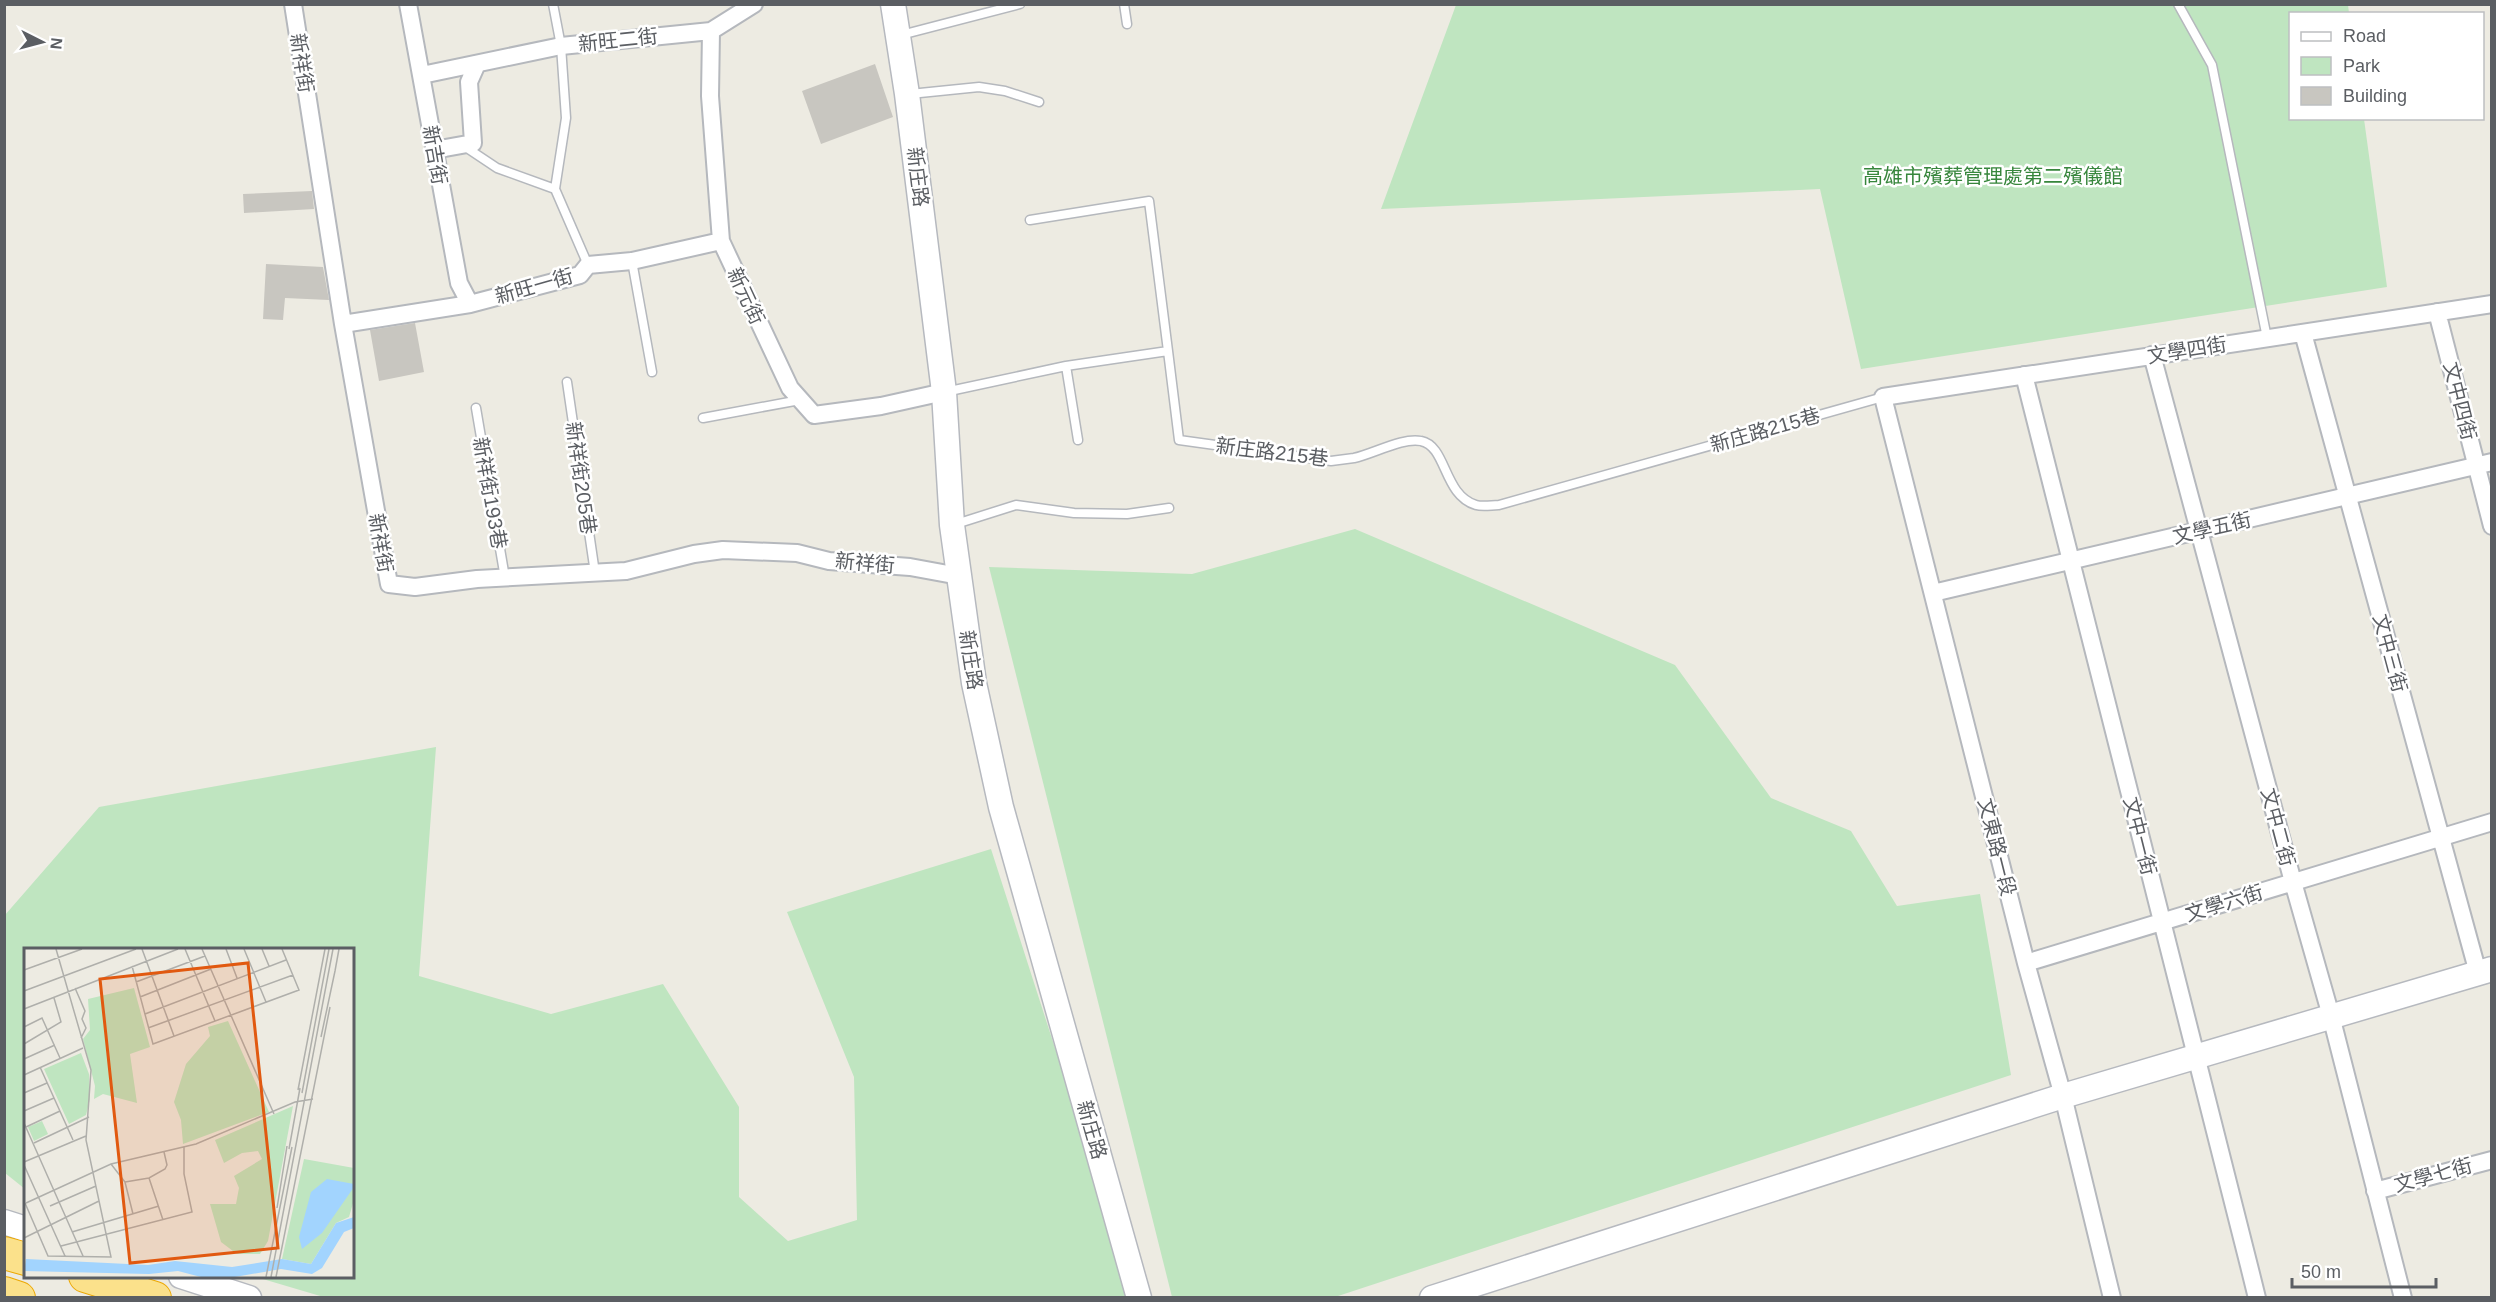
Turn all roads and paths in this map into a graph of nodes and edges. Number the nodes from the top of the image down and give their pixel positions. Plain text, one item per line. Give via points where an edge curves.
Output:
1 (293, 4) edge
2 (408, 4) edge
3 (553, 4) edge
4 (754, 4) edge
5 (893, 4) edge
6 (1124, 4) edge
7 (2178, 4) edge
8 (1016, 5) edge
9 (1126, 24) dead end
10 (711, 31) junction
11 (897, 36) junction
12 (561, 46) junction
13 (477, 64) junction
14 (422, 75) junction
15 (907, 94) junction
16 (1039, 102) dead end
17 (464, 146) junction
18 (434, 150) junction
19 (555, 189) junction
20 (1030, 220) dead end
21 (721, 241) junction
22 (632, 261) junction
23 (588, 265) junction
24 (470, 304) junction
25 (2492, 304) edge
26 (2437, 312) junction
27 (343, 324) junction
28 (2302, 333) junction
29 (2267, 338) junction
30 (1168, 351) junction
31 (2152, 356) junction
32 (1066, 366) junction
33 (652, 372) dead end
34 (2024, 375) junction
35 (567, 382) dead end
36 (945, 392) junction
37 (1883, 397) junction
38 (800, 400) junction
39 (476, 408) dead end
40 (703, 418) dead end
41 (1078, 440) dead end
42 (2484, 464) edge
43 (2347, 497) junction
44 (1169, 508) dead end
45 (952, 525) junction
46 (2492, 526) edge
47 (2199, 531) junction
48 (2071, 561) junction
49 (595, 573) junction
50 (959, 576) junction
51 (505, 578) junction
52 (1933, 593) junction
53 (2492, 822) edge
54 (2441, 837) junction
55 (2293, 882) junction
56 (2162, 922) junction
57 (2026, 963) junction
58 (2485, 971) edge
59 (2331, 1016) junction
60 (2198, 1056) junction
61 (2063, 1096) junction
62 (2492, 1160) edge
63 (2375, 1191) junction
64 (4, 1222) edge
65 (24, 1228) edge
66 (4, 1253) edge
67 (24, 1258) edge
68 (91, 1278) edge
69 (187, 1278) edge
70 (4, 1293) edge
71 (18, 1298) edge
72 (155, 1298) edge
73 (249, 1298) edge
74 (1139, 1298) edge
75 (1432, 1298) edge
76 (2112, 1298) edge
77 (2257, 1298) edge
78 (2403, 1298) edge

1 - 27 street, 新祥街
2 - 14 street, 新吉街
3 - 12 lane
4 - 10 street, 新旺二街
5 - 11 street, 新庄路
6 - 9 lane
7 - 29 lane via 2212,64
8 - 11 lane
10 - 12 street, 新旺二街
10 - 21 street, 新元街 via 710,96
11 - 15 street, 新庄路
12 - 13 street, 新旺二街
12 - 19 lane via 566,118
13 - 14 street, 新旺二街
13 - 17 street via 469,82 468,100 473,143
14 - 18 street, 新吉街
15 - 16 lane via 979,87
15 - 36 street, 新庄路
17 - 18 street
17 - 19 lane via 497,168
18 - 24 street, 新吉街 via 459,283
19 - 23 lane
20 - 30 lane via 1149,201
21 - 22 street, 新旺一街
21 - 38 street, 新元街 via 790,388
22 - 23 street, 新旺一街
22 - 33 lane
23 - 24 street, 新旺一街 via 580,275
24 - 27 street, 新旺一街
25 - 26 street, 文學四街
26 - 28 street, 文學四街
26 - 42 street, 文中四街
27 - 51 street, 新祥街 via 389,584 415,587
28 - 29 street, 文學四街
28 - 43 street, 文中三街
29 - 31 street, 文學四街
30 - 32 lane
30 - 37 lane, 新庄路215巷 via 1179,440 1331,461 1421,441 1433,447 1453,488 1478,506 1499,504
31 - 34 street, 文學四街
31 - 47 street, 文中二街
32 - 36 lane
32 - 41 lane
34 - 37 street, 文學四街
34 - 48 street, 文中一街
35 - 49 lane, 新祥街205巷
36 - 38 street, 新元街 via 814,415
36 - 45 street, 新庄路
37 - 52 street, 文東路一段
38 - 40 lane
39 - 51 lane, 新祥街193巷
42 - 43 street, 文學五街
42 - 46 street, 文中四街
43 - 47 street, 文學五街
43 - 54 street, 文中三街
44 - 45 lane via 1127,514 1016,505
45 - 50 street, 新庄路
47 - 48 street, 文學五街
47 - 55 street, 文中二街
48 - 52 street, 文學五街
48 - 56 street, 文中一街
49 - 50 street, 新祥街 via 626,571 723,549 797,553 830,561 910,567
49 - 51 street, 新祥街
50 - 74 street, 新庄路 via 974,683 1001,807
52 - 57 street, 文東路一段
53 - 54 street, 文學六街
54 - 55 street, 文學六街
54 - 58 street, 文中三街
55 - 56 street, 文學六街
55 - 59 street, 文中二街
56 - 57 street, 文學六街
56 - 60 street, 文中一街
57 - 61 street, 文東路一段
58 - 59 street
59 - 60 street
59 - 63 street, 文中二街
60 - 61 street
60 - 77 street, 文中一街
61 - 75 street
61 - 76 street, 文東路一段
62 - 63 street, 文學七街
63 - 78 street, 文中二街
64 - 65 street
66 - 67 highway
68 - 72 highway
69 - 73 street
70 - 71 highway

